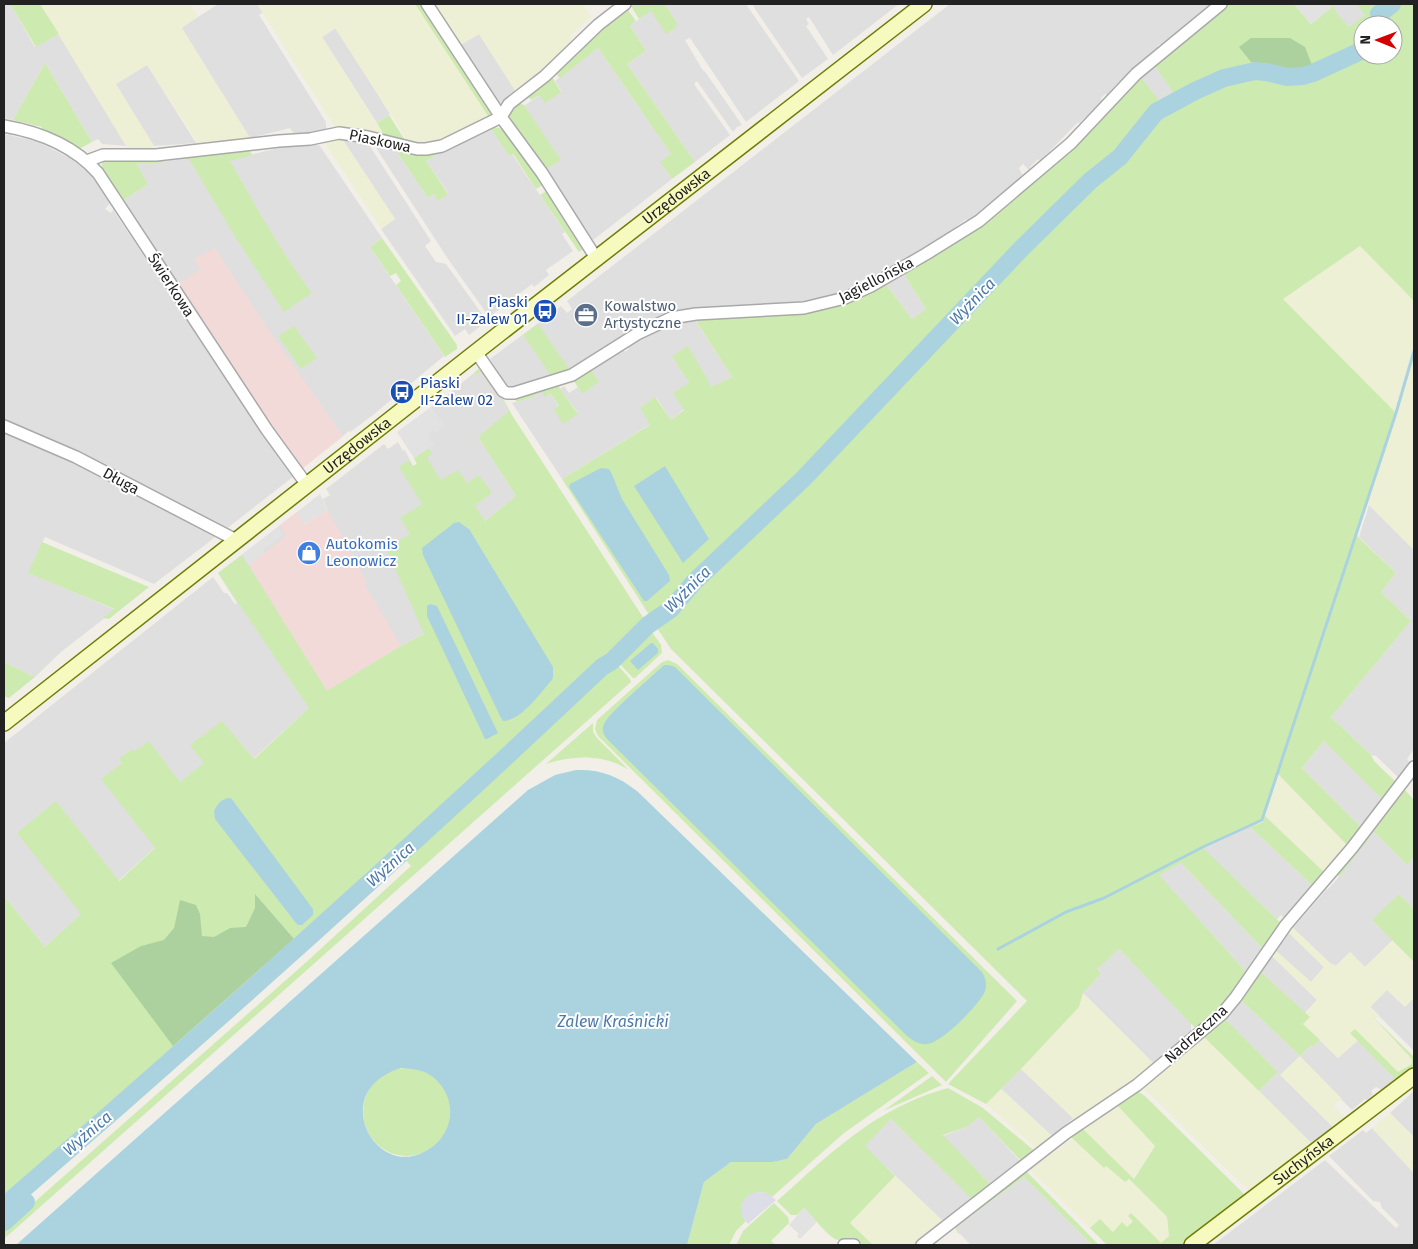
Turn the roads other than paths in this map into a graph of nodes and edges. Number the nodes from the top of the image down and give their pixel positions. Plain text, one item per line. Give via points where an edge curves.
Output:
1 (427, 4) edge
2 (625, 4) edge
3 (924, 4) edge
4 (1221, 4) edge
5 (501, 117) junction
6 (4, 126) edge
7 (87, 160) junction
8 (596, 258) junction
9 (476, 352) junction
10 (4, 426) edge
11 (307, 485) junction
12 (236, 540) junction
13 (4, 723) edge
14 (1414, 767) edge
15 (1414, 1076) edge
16 (844, 1245) edge
17 (854, 1245) edge
18 (922, 1245) edge
19 (1192, 1245) edge

1 - 5 street
2 - 5 street, Piaskowa via 509,104
3 - 8 street, Urzędowska
4 - 9 street, Jagiellońska via 1136,74 1070,143 979,221 855,294 804,308 671,318 637,334 572,374 514,393 503,391
5 - 7 street, Piaskowa via 442,146 426,149 340,133 296,141 156,155 104,155
5 - 8 street via 542,173
6 - 7 street, Świerkowa via 34,132
7 - 11 street, Świerkowa via 266,430
8 - 9 street, Urzędowska
9 - 11 street, Urzędowska
10 - 12 street, Długa via 76,457
11 - 12 street, Urzędowska
12 - 13 street, Urzędowska
14 - 18 street, Nadrzeczna via 1352,848 1286,925 1222,1014 1137,1085 1066,1133
15 - 19 street, Suchyńska
16 - 17 street

